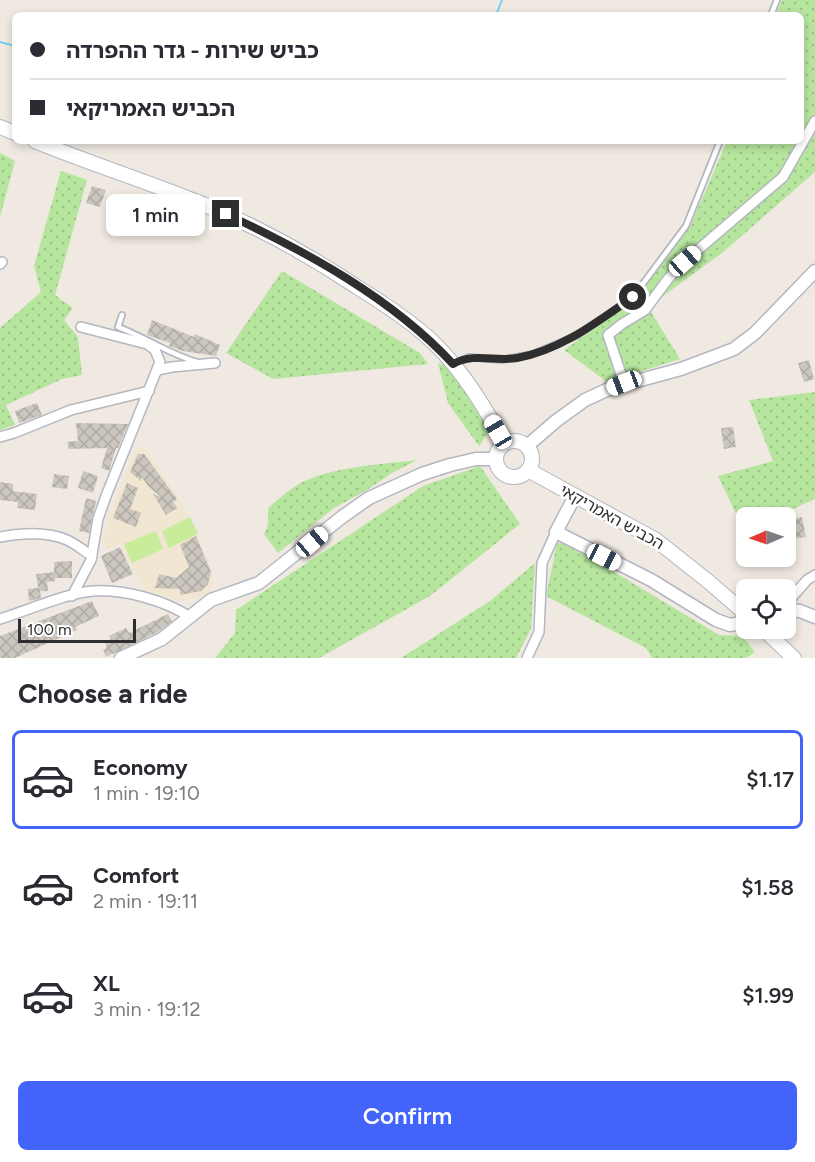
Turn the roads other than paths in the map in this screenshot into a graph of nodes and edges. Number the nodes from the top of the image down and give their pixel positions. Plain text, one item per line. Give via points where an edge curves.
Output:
1 (815, 121) edge
2 (804, 140) edge
3 (42, 144) edge
4 (719, 144) edge
5 (802, 144) edge
6 (815, 271) edge
7 (122, 315) dead end
8 (81, 327) dead end
9 (210, 364) joint
10 (453, 364) junction
11 (157, 370) junction
12 (624, 383) junction
13 (149, 392) junction
14 (0, 437) edge
15 (505, 443) junction
16 (526, 446) junction
17 (496, 459) junction
18 (528, 470) junction
19 (575, 496) junction
20 (556, 532) junction
21 (0, 537) edge
22 (92, 556) junction
23 (815, 575) edge
24 (796, 593) edge
25 (72, 596) junction
26 (736, 606) edge
27 (796, 611) edge
28 (190, 617) junction
29 (815, 617) edge
30 (0, 619) edge
31 (736, 624) edge
32 (774, 639) edge
33 (121, 658) edge
34 (527, 658) edge
35 (794, 658) edge

1 - 2 street
3 - 10 main road via 206,205 283,242 374,298 433,342
4 - 10 lane via 686,226 633,297 578,335 533,354 501,360 469,357
5 - 12 street via 783,177 685,261 645,310 608,335
6 - 12 street via 755,333 734,349
7 - 9 lane via 118,327 180,357
8 - 11 street via 147,344 159,356
9 - 11 street
10 - 15 main road
11 - 13 street
12 - 16 street via 585,400
13 - 14 street via 71,410
13 - 22 street via 98,519
15 - 16 main road via 516,441
15 - 17 main road
16 - 18 main road via 532,455
17 - 18 main road via 500,470 511,476
17 - 28 street via 450,465 369,498 265,579 211,600
18 - 19 main road, הכביש האמריקאי
19 - 20 street
19 - 26 main road, הכביש האמריקאי via 670,550
20 - 31 street via 651,580 716,620
20 - 34 street via 542,563 539,632
21 - 22 street via 48,535 68,540
22 - 25 street
23 - 24 street
25 - 28 street via 92,591 137,596 162,602
25 - 30 street
27 - 29 street
28 - 33 street via 162,639
32 - 35 main road

